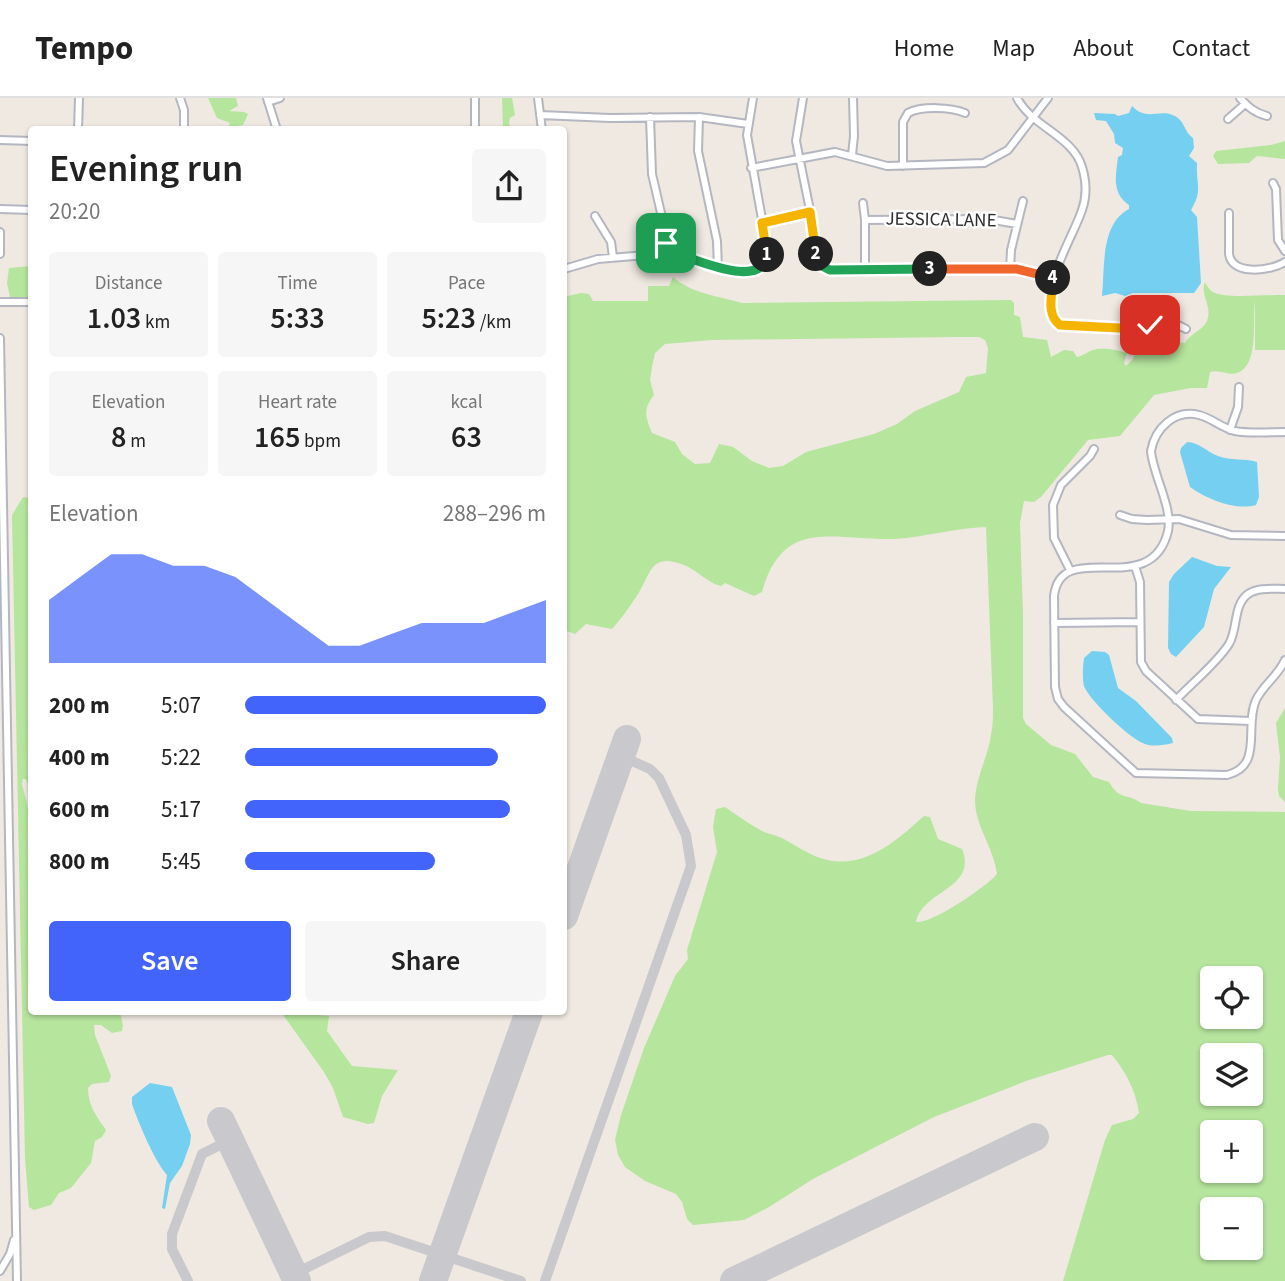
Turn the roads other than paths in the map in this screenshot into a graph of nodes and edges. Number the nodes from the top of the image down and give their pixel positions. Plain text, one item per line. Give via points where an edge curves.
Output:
1 (79, 98) edge
2 (180, 98) edge
3 (280, 98) edge
4 (475, 98) edge
5 (538, 98) edge
6 (753, 98) edge
7 (803, 98) edge
8 (853, 98) edge
9 (1017, 98) edge
10 (1048, 98) edge
11 (267, 100) edge
12 (1242, 101) edge
13 (965, 113) dead end
14 (540, 115) junction
15 (1267, 116) dead end
16 (650, 117) junction
17 (699, 117) junction
18 (1032, 119) junction
19 (1228, 119) dead end
20 (748, 124) junction
21 (78, 126) edge
22 (184, 126) edge
23 (276, 126) edge
24 (475, 126) edge
25 (541, 126) edge
26 (0, 140) edge
27 (28, 141) edge
28 (852, 155) junction
29 (799, 158) junction
30 (903, 166) junction
31 (751, 167) junction
32 (1273, 183) dead end
33 (1023, 201) dead end
34 (863, 203) dead end
35 (0, 209) edge
36 (28, 210) edge
37 (810, 212) junction
38 (1229, 213) dead end
39 (595, 216) dead end
40 (865, 219) junction
41 (762, 223) junction
42 (1017, 224) junction
43 (0, 232) edge
44 (1285, 251) edge
45 (0, 254) edge
46 (667, 255) junction
47 (613, 257) junction
48 (1285, 262) edge
49 (567, 269) edge
50 (718, 269) junction
51 (1010, 269) junction
52 (865, 270) junction
53 (1054, 279) junction
54 (0, 302) edge
55 (28, 302) edge
56 (1186, 329) dead end
57 (0, 338) edge
58 (1239, 387) dead end
59 (1, 414) edge
60 (1230, 430) junction
61 (1285, 432) edge
62 (1094, 449) dead end
63 (1, 458) edge
64 (1120, 514) dead end
65 (1169, 518) junction
66 (2, 520) edge
67 (1285, 536) edge
68 (1135, 566) junction
69 (1069, 570) junction
70 (2, 583) edge
71 (1285, 589) edge
72 (1140, 622) junction
73 (1054, 623) junction
74 (1284, 666) edge
75 (1176, 700) junction
76 (1251, 722) junction
77 (15, 1235) junction
78 (0, 1271) edge
79 (16, 1281) edge

1 - 21 street
2 - 22 street
3 - 11 street
4 - 24 street
5 - 14 street
6 - 20 street
7 - 29 street via 796,133
8 - 28 street
9 - 18 street
10 - 18 street
11 - 23 street
12 - 15 street
12 - 19 street
13 - 30 street via 908,113 903,122
14 - 16 street
14 - 25 street
16 - 17 street
16 - 46 street via 652,174
17 - 20 street
17 - 50 street via 699,161 717,241
18 - 30 street via 1008,150 984,163
18 - 53 street via 1074,151 1084,177 1084,206
20 - 31 street
26 - 27 street
28 - 29 street via 835,152
28 - 30 street via 881,165
29 - 31 street
29 - 37 street
31 - 41 street
32 - 44 street via 1278,240
33 - 42 street
34 - 40 street
35 - 36 street
37 - 41 street
37 - 52 street via 820,265 830,270
38 - 48 street via 1229,254 1234,265 1269,268
39 - 47 street via 611,242
40 - 42 street, JESSICA LANE via 988,219
40 - 52 street
41 - 50 street via 764,265 757,270
42 - 51 street
43 - 45 street
46 - 47 street
46 - 50 street
47 - 49 street
51 - 52 street
51 - 53 street
53 - 56 street via 1051,312 1055,321 1066,326
54 - 55 street
57 - 59 street
58 - 60 street
59 - 63 street
60 - 61 street
60 - 65 street via 1196,414 1176,417 1156,434 1151,451
62 - 69 street via 1061,485 1054,505 1054,538
63 - 66 street
64 - 65 street via 1132,519
65 - 67 street via 1231,535
65 - 68 street via 1156,554
66 - 70 street
68 - 69 street
68 - 72 street via 1140,582
69 - 73 street via 1055,585
70 - 77 street
71 - 75 street via 1255,590 1246,595 1228,646
72 - 73 street
72 - 75 street via 1141,662
73 - 76 street via 1058,699 1131,771 1227,775 1238,771 1251,753
74 - 76 street via 1256,700
75 - 76 street via 1198,719
77 - 78 street
77 - 79 street

